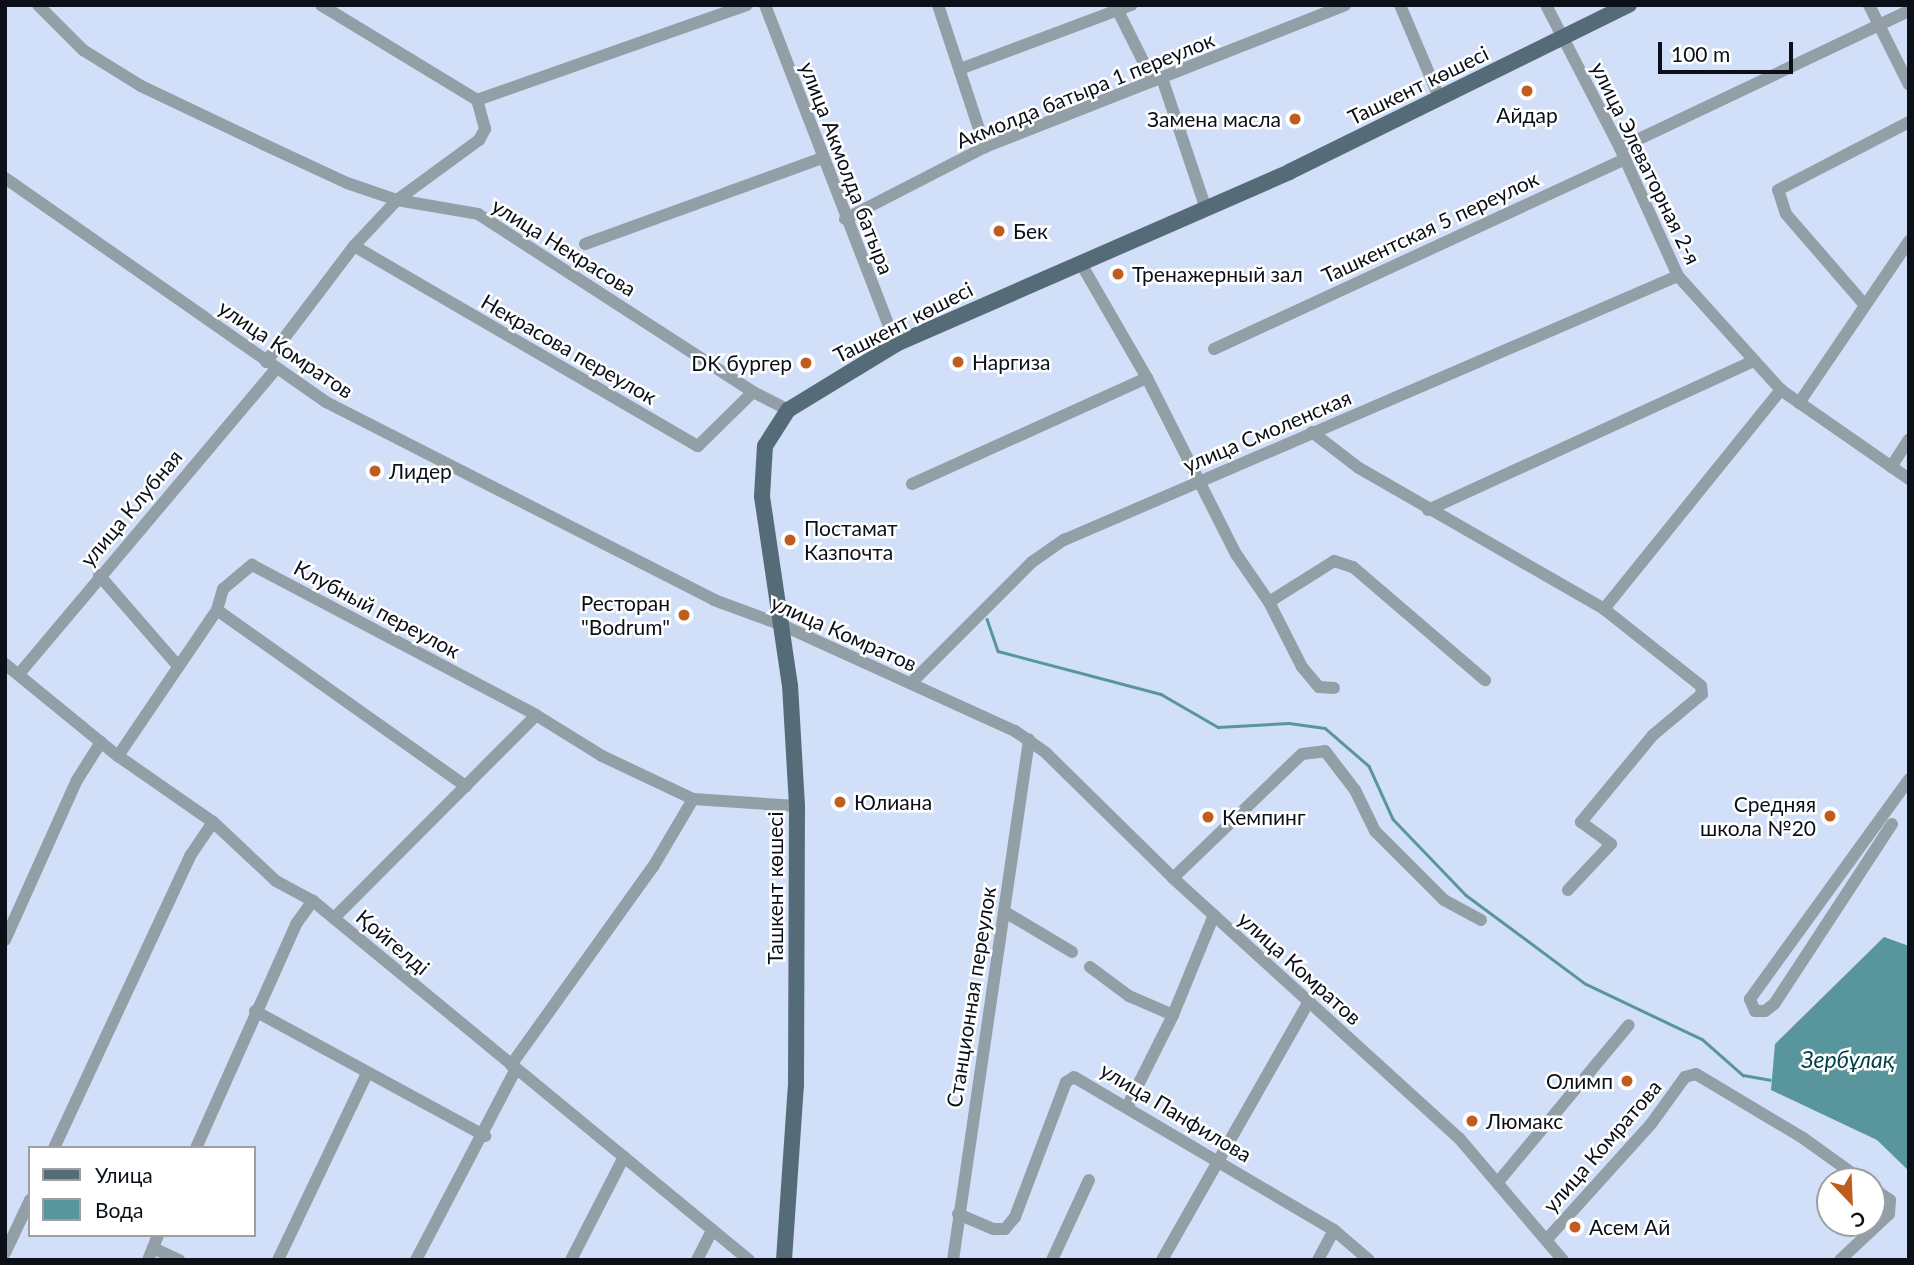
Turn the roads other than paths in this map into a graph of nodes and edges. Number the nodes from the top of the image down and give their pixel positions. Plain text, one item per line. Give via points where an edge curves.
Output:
1 (38, 5) edge
2 (321, 5) edge
3 (348, 5) edge
4 (747, 5) edge
5 (765, 5) edge
6 (938, 5) edge
7 (1131, 5) edge
8 (1345, 5) edge
9 (1400, 5) edge
10 (1546, 5) edge
11 (1629, 5) edge
12 (1869, 5) edge
13 (1116, 8) edge
14 (1909, 11) edge
15 (341, 18) junction
16 (1879, 25) junction
17 (1562, 39) junction
18 (960, 69) junction
19 (1157, 80) junction
20 (1909, 85) edge
21 (1438, 97) junction
22 (477, 100) junction
23 (1909, 122) edge
24 (985, 147) junction
25 (1623, 153) junction
26 (822, 158) junction
27 (5, 178) edge
28 (397, 200) junction
29 (1206, 209) junction
30 (845, 219) junction
31 (1909, 241) edge
32 (585, 244) dead end
33 (354, 246) junction
34 (1080, 262) junction
35 (1678, 276) junction
36 (1864, 304) junction
37 (896, 344) junction
38 (1214, 349) dead end
39 (1751, 362) junction
40 (271, 365) junction
41 (1147, 377) junction
42 (1781, 390) junction
43 (752, 392) junction
44 (1799, 402) junction
45 (788, 410) junction
46 (1312, 432) junction
47 (1909, 439) edge
48 (1891, 467) junction
49 (1909, 479) edge
50 (1197, 481) junction
51 (912, 484) dead end
52 (1429, 510) junction
53 (99, 575) junction
54 (1269, 602) junction
55 (1604, 609) junction
56 (217, 610) junction
57 (782, 625) junction
58 (5, 664) edge
59 (178, 666) junction
60 (19, 674) junction
61 (1485, 680) dead end
62 (911, 683) junction
63 (1334, 688) dead end
64 (536, 715) junction
65 (1028, 740) junction
66 (101, 742) junction
67 (118, 756) junction
68 (1909, 779) edge
69 (466, 786) junction
70 (693, 799) junction
71 (797, 806) junction
72 (212, 822) junction
73 (1892, 824) dead end
74 (1173, 877) junction
75 (1568, 890) dead end
76 (313, 901) junction
77 (1005, 912) junction
78 (1214, 915) junction
79 (334, 918) junction
80 (1481, 920) dead end
81 (5, 940) edge
82 (1072, 952) dead end
83 (1090, 967) dead end
84 (1309, 1001) junction
85 (255, 1011) junction
86 (1173, 1015) junction
87 (1629, 1025) dead end
88 (514, 1067) junction
89 (367, 1073) junction
90 (1128, 1105) junction
91 (485, 1136) junction
92 (55, 1146) edge
93 (197, 1146) edge
94 (624, 1157) junction
95 (1219, 1160) junction
96 (1843, 1167) edge
97 (1089, 1181) dead end
98 (1498, 1182) junction
99 (1886, 1197) edge
100 (28, 1204) edge
101 (958, 1214) junction
102 (1886, 1217) edge
103 (712, 1230) junction
104 (1334, 1230) junction
105 (157, 1237) edge
106 (1864, 1237) edge
107 (1548, 1238) junction
108 (5, 1253) edge
109 (150, 1254) edge
110 (179, 1260) edge
111 (278, 1260) edge
112 (416, 1260) edge
113 (571, 1260) edge
114 (697, 1260) edge
115 (749, 1260) edge
116 (784, 1260) edge
117 (953, 1260) edge
118 (1052, 1260) edge
119 (1161, 1260) edge
120 (1318, 1260) edge
121 (1368, 1260) edge
122 (1563, 1260) edge
123 (1840, 1260) edge

1 - 28 street, улица Некрасова via 83,50 141,86 347,183
2 - 15 street
3 - 15 street
4 - 22 street
5 - 26 street, улица Акмолда батыра
6 - 18 street
7 - 13 street
8 - 19 street, Акмолда батыра 1 переулок
9 - 21 street
10 - 17 street, улица Элеваторная 2-я
11 - 17 main road, Ташкент көшесі
12 - 16 street
13 - 18 street
13 - 19 street
14 - 16 street, Ташкентская 5 переулок
15 - 22 street
16 - 20 street
16 - 25 street, Ташкентская 5 переулок
17 - 21 main road, Ташкент көшесі
17 - 25 street, улица Элеваторная 2-я
18 - 24 street
19 - 24 street, Акмолда батыра 1 переулок
19 - 29 street
21 - 29 main road, Ташкент көшесі
22 - 28 street, улица Клубная via 485,129 479,140
23 - 36 street via 1779,190 1786,214
24 - 30 street, Акмолда батыра 1 переулок
25 - 35 street, улица Элеваторная 2-я
25 - 38 street, Ташкентская 5 переулок
26 - 30 street, улица Акмолда батыра
26 - 32 street
27 - 40 street, улица Комратов
28 - 33 street, улица Клубная
28 - 43 street, улица Некрасова via 478,214
29 - 34 main road, Ташкент көшесі
30 - 37 street, улица Акмолда батыра
31 - 36 street
33 - 40 street, улица Клубная
33 - 43 street, Некрасова переулок via 698,446
34 - 37 main road, Ташкент көшесі
34 - 41 street
35 - 39 street, улица Элеваторная 2-я
35 - 46 street, улица Смоленская
36 - 44 street
37 - 45 main road, Ташкент көшесі
39 - 42 street, улица Элеваторная 2-я
39 - 52 street
40 - 53 street, улица Клубная
40 - 57 street, улица Комратов via 326,402 711,598
41 - 50 street
41 - 51 street
42 - 44 street, улица Элеваторная 2-я
42 - 55 street
43 - 45 street, улица Некрасова
44 - 48 street, улица Элеваторная 2-я
45 - 57 main road, Ташкент көшесі via 765,446 762,496
46 - 50 street, улица Смоленская
46 - 52 street via 1359,468
47 - 48 street
48 - 49 street, улица Элеваторная 2-я
50 - 54 street via 1236,554
50 - 62 street, улица Смоленская via 1053,547 1032,562
52 - 55 street
53 - 59 street
53 - 60 street, улица Клубная
54 - 61 street via 1334,561 1353,567
54 - 63 street via 1310,680 1319,687
55 - 75 street via 1697,679 1702,694 1653,735 1581,822 1611,844
56 - 59 street, Клубный переулок
56 - 64 street, Клубный переулок via 223,589 252,565
56 - 69 street
57 - 62 street, улица Комратов
57 - 71 main road, Ташкент көшесі
58 - 60 street, Қойгелді
59 - 67 street, Клубный переулок
60 - 66 street, Қойгелді
62 - 65 street, улица Комратов
64 - 69 street
64 - 70 street, Клубный переулок via 602,756
65 - 74 street, улица Комратов
65 - 77 street, Станционная переулок
66 - 67 street, Қойгелді
66 - 81 street via 77,780
67 - 72 street, Қойгелді
68 - 73 street via 1750,999 1755,1011 1774,1004
69 - 79 street
70 - 71 street, Клубный переулок
70 - 88 street via 653,867
71 - 116 main road, Ташкент көшесі via 796,1085
72 - 76 street, Қойгелді via 276,881
72 - 92 street via 190,856
74 - 78 street, улица Комратов
74 - 80 street via 1302,754 1325,751 1355,790 1375,831 1444,900
76 - 79 street, Қойгелді
76 - 85 street via 296,924
77 - 82 street
77 - 101 street, Станционная переулок via 992,969
78 - 84 street, улица Комратов
78 - 86 street
79 - 88 street, Қойгелді
83 - 86 street via 1129,996
84 - 95 street
84 - 98 street, улица Комратов via 1459,1138
85 - 89 street
85 - 93 street
86 - 90 street
87 - 98 street
88 - 91 street
88 - 94 street, Қойгелді
89 - 91 street
89 - 111 street
90 - 95 street, улица Панфилова
90 - 101 street, улица Панфилова via 1082,1079 1066,1082 1015,1217 1005,1229 994,1229
91 - 112 street
94 - 103 street, Қойгелді
94 - 113 street
95 - 104 street, улица Панфилова
95 - 119 street
96 - 107 street, улица Комратова via 1696,1074 1685,1077 1651,1124
97 - 118 street
98 - 107 street, улица Комратов
99 - 102 street via 1890,1200
100 - 108 street
101 - 117 street, Станционная переулок
103 - 114 street
103 - 115 street, Қойгелді
104 - 120 street
104 - 121 street, улица Панфилова
105 - 109 street
106 - 123 street
107 - 122 street, улица Комратов
109 - 110 street

